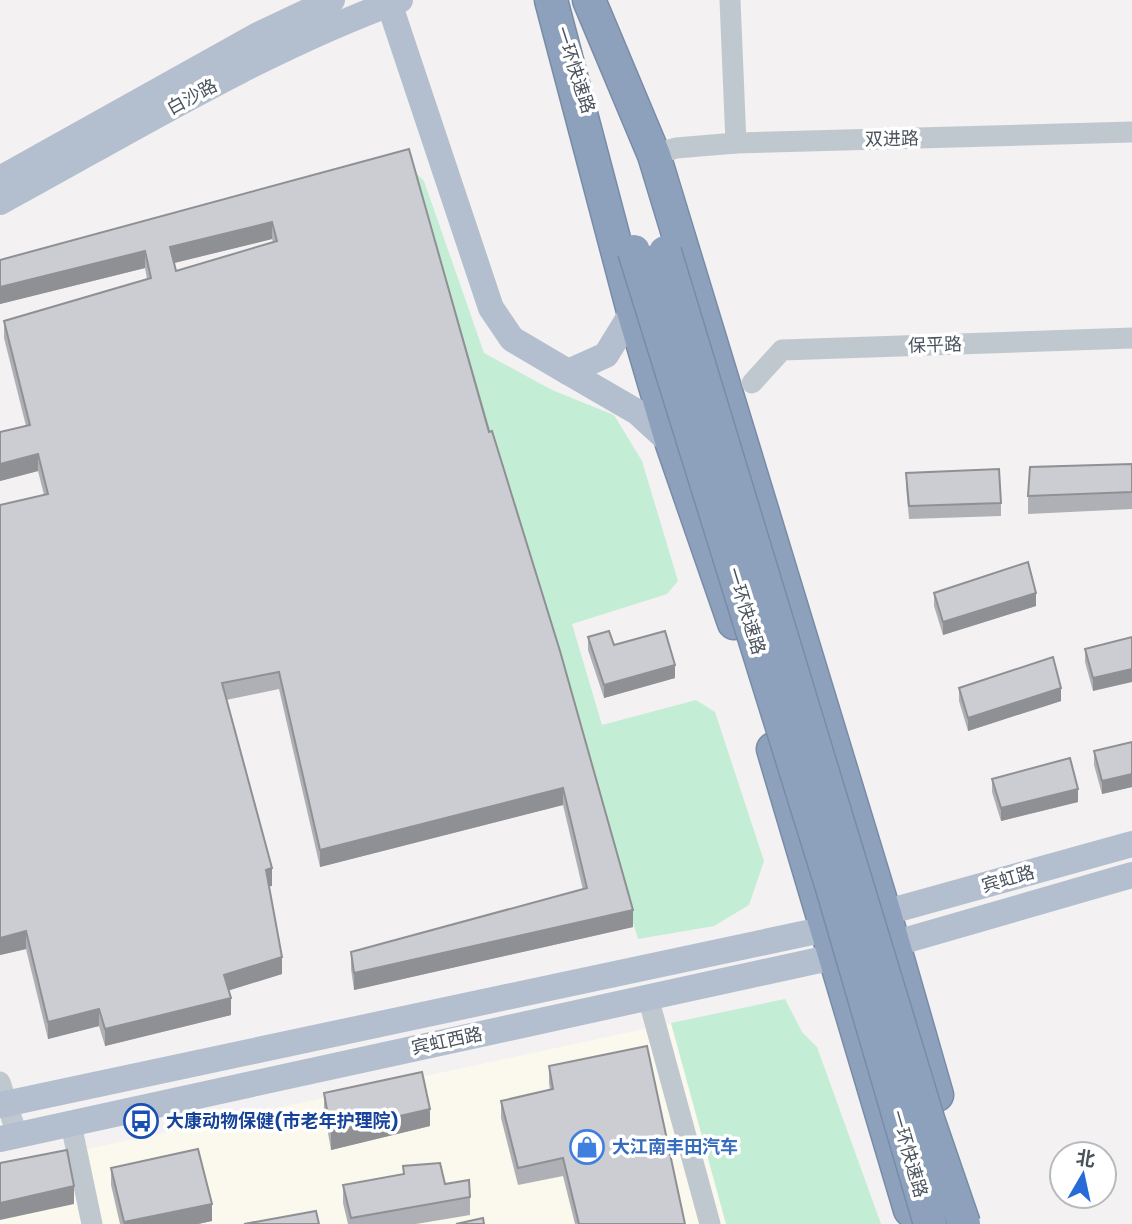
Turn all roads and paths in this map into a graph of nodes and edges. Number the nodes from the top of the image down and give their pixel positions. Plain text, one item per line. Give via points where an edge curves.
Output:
1 (332, 0) edge
2 (552, 0) edge
3 (588, 0) edge
4 (730, 0) edge
5 (392, 1) edge
6 (1132, 132) edge
7 (736, 143) junction
8 (654, 155) junction
9 (0, 179) edge
10 (0, 202) edge
11 (649, 252) junction
12 (633, 311) junction
13 (1132, 338) edge
14 (568, 372) junction
15 (752, 383) dead end
16 (671, 444) junction
17 (1132, 844) edge
18 (1132, 875) edge
19 (885, 914) junction
20 (830, 943) junction
21 (893, 944) junction
22 (648, 997) junction
23 (2, 1097) edge
24 (71, 1124) junction
25 (8, 1137) edge
26 (92, 1224) edge
27 (710, 1224) edge
28 (914, 1224) edge
29 (930, 1224) edge
30 (964, 1224) edge
31 (974, 1224) edge

1 - 9 main road, 白沙路 via 256,36
2 - 11 highway, 一环快速路
2 - 12 highway
3 - 8 highway
3 - 11 highway, 一环快速路
4 - 7 street
5 - 10 main road, 白沙路 via 231,75
5 - 14 main road via 491,308 512,339
6 - 7 street, 双进路
7 - 8 street, 双进路 via 676,148
8 - 19 highway
11 - 29 highway, 一环快速路, bridge
11 - 30 highway, 一环快速路, bridge
12 - 14 main road via 606,355
12 - 16 highway
13 - 15 street, 保平路 via 782,350
14 - 16 main road via 637,412
16 - 20 highway via 754,685
17 - 19 main road, 宾虹路
18 - 21 main road, 宾虹路
19 - 20 main road, 宾虹西路
19 - 21 highway
20 - 21 main road, 宾虹西路
20 - 22 main road, 宾虹西路
20 - 23 main road, 宾虹西路
20 - 28 highway
21 - 31 highway
22 - 24 main road, 宾虹西路
22 - 27 street
23 - 25 street
24 - 25 main road, 宾虹西路
24 - 26 street

